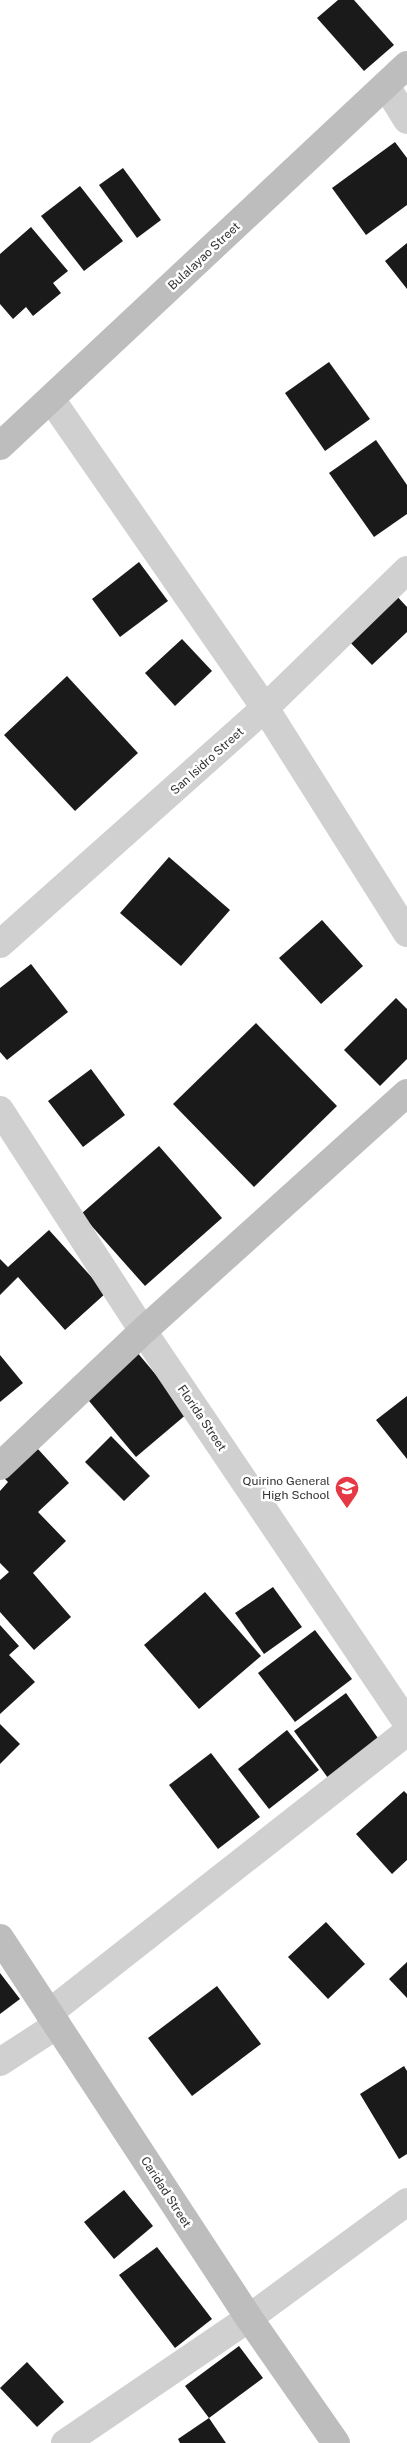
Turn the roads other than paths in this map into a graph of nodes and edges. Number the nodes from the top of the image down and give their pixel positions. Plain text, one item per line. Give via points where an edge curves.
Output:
1 (407, 65) edge
2 (386, 86) junction
3 (407, 120) edge
4 (51, 399) junction
5 (0, 446) edge
6 (407, 570) edge
7 (265, 708) junction
8 (407, 933) edge
9 (0, 944) edge
10 (407, 1093) edge
11 (0, 1110) edge
12 (143, 1331) junction
13 (0, 1466) edge
14 (407, 1723) edge
15 (407, 1732) edge
16 (0, 1938) edge
17 (53, 2019) junction
18 (0, 2062) edge
19 (407, 2202) edge
20 (249, 2318) junction
21 (65, 2443) edge
22 (336, 2443) edge

1 - 2 street, Bulalayao Street
2 - 3 street
2 - 4 street, Bulalayao Street
4 - 5 street, Bulalayao Street
4 - 7 street
6 - 7 street, San Isidro Street
7 - 8 street
7 - 9 street, San Isidro Street
10 - 12 street
11 - 12 street, Florida Street
12 - 13 street
12 - 14 street, Florida Street
15 - 17 street
16 - 17 street, Caridad Street
17 - 18 street
17 - 20 street, Caridad Street
19 - 20 street
20 - 21 street
20 - 22 street, Caridad Street

